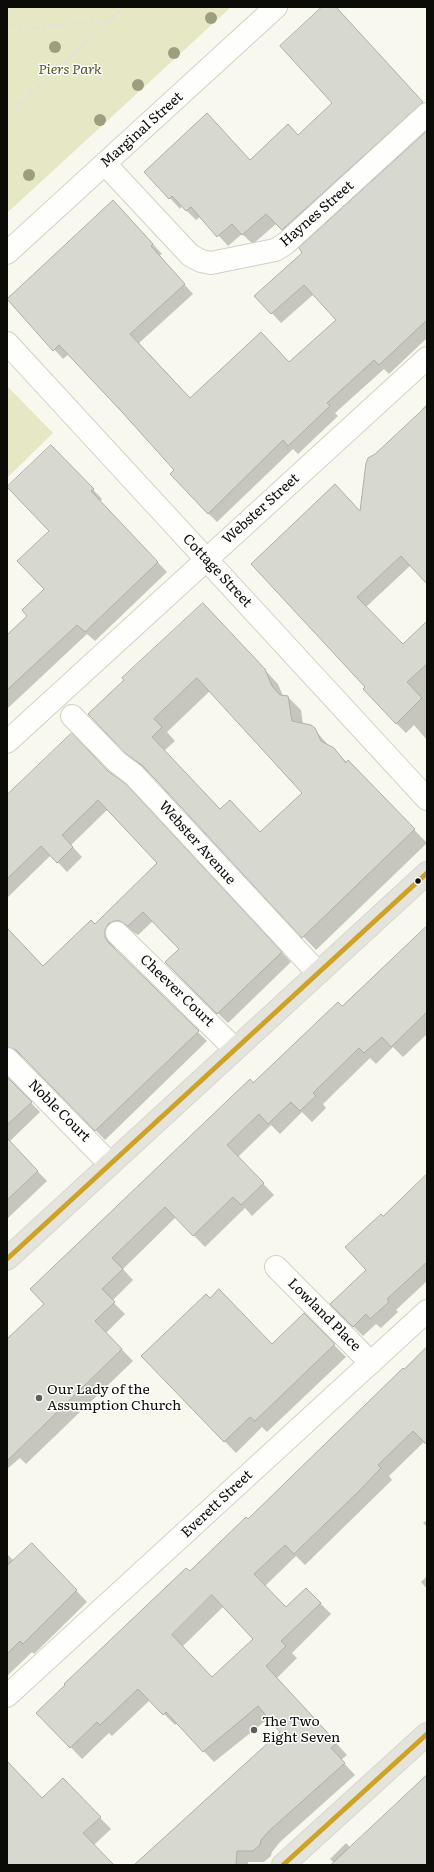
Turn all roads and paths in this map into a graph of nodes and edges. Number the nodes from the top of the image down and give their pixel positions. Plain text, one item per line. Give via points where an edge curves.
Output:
1 (124, 7) edge
2 (276, 7) edge
3 (109, 20) junction
4 (7, 24) edge
5 (427, 114) edge
6 (7, 116) edge
7 (105, 164) junction
8 (7, 253) edge
9 (7, 343) edge
10 (427, 358) edge
11 (206, 559) junction
12 (72, 716) dead end
13 (11, 732) edge
14 (427, 799) edge
15 (427, 873) edge
16 (117, 933) dead end
17 (318, 973) junction
18 (235, 1049) junction
19 (7, 1059) edge
20 (110, 1164) junction
21 (7, 1258) edge
22 (276, 1267) dead end
23 (427, 1311) edge
24 (371, 1363) junction
25 (7, 1696) edge
26 (427, 1734) edge
27 (289, 1863) edge

1 - 3 path
2 - 7 street, Marginal Street
3 - 4 path via 35,28
3 - 6 path
5 - 7 street, Haynes Street via 286,244 275,250 211,263 190,256
7 - 8 street, Marginal Street
9 - 11 street, Cottage Street
10 - 11 street, Webster Street
11 - 13 street, Webster Street
11 - 14 street, Cottage Street
12 - 17 street, Webster Avenue via 117,762 134,775
15 - 17 main road
16 - 18 street, Cheever Court
17 - 18 main road
18 - 20 main road
19 - 20 street, Noble Court
20 - 21 main road
22 - 24 street, Lowland Place
23 - 24 street, Everett Street
24 - 25 street, Everett Street
26 - 27 main road

